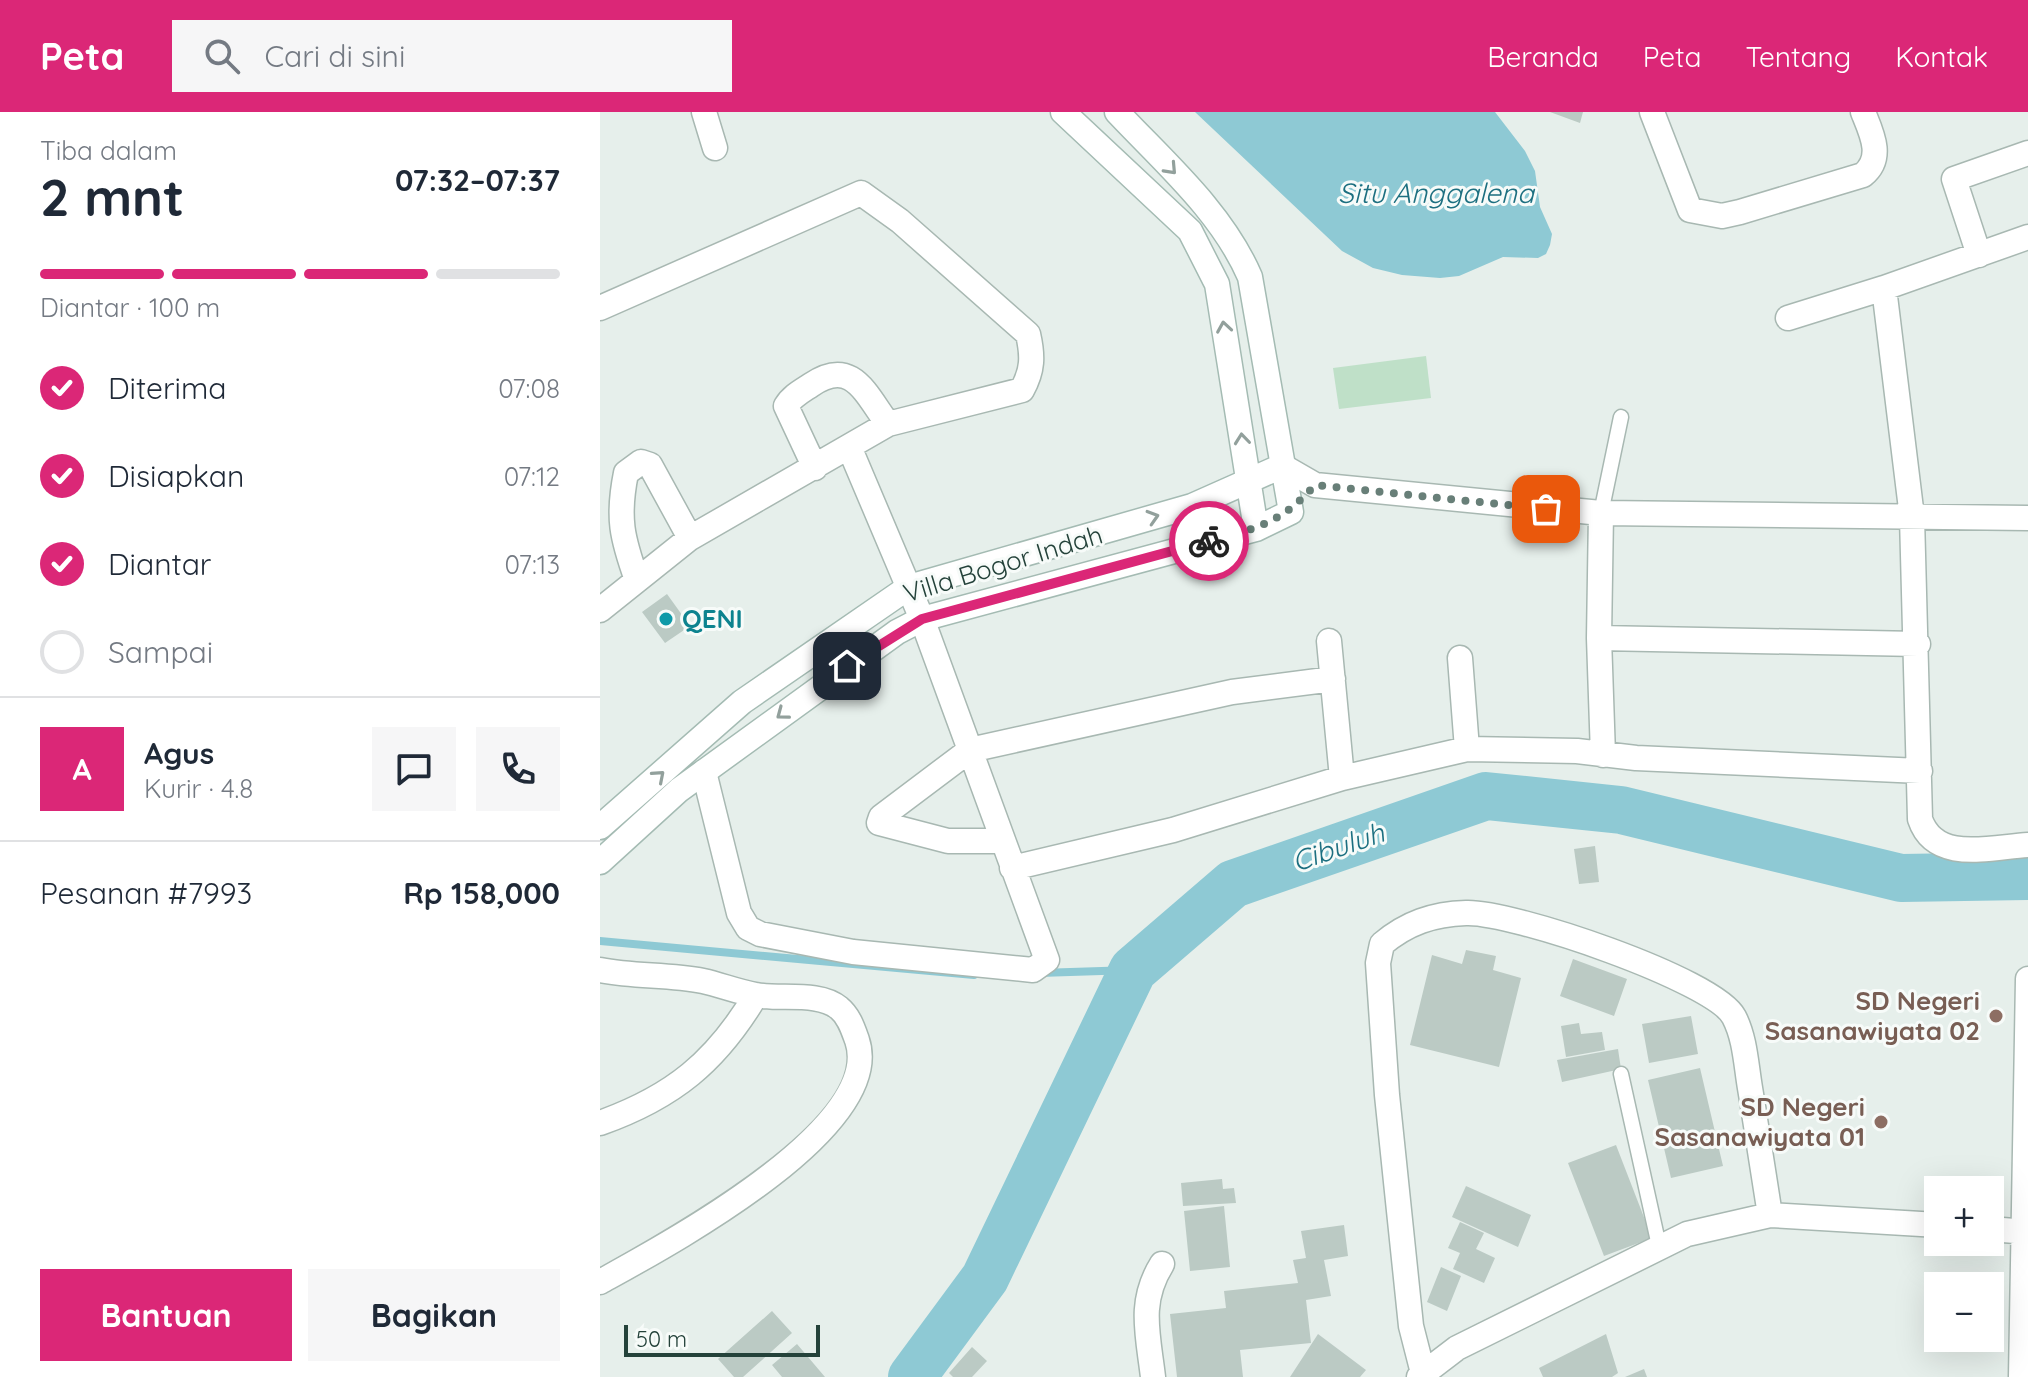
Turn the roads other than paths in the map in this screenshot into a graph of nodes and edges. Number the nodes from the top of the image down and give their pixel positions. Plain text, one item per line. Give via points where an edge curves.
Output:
1 (704, 112) edge
2 (1063, 112) edge
3 (1117, 112) edge
4 (1652, 112) edge
5 (1863, 112) edge
6 (715, 148) dead end
7 (2028, 153) edge
8 (2028, 237) edge
9 (1979, 255) junction
10 (1884, 288) junction
11 (600, 308) edge
12 (1788, 318) dead end
13 (1621, 417) dead end
14 (888, 424) junction
15 (850, 449) junction
16 (1282, 466) junction
17 (815, 468) junction
18 (1248, 481) junction
19 (1315, 485) junction
20 (1291, 512) junction
21 (1601, 513) junction
22 (1912, 517) junction
23 (2028, 518) edge
24 (1256, 529) junction
25 (690, 538) junction
26 (637, 580) junction
27 (909, 587) junction
28 (600, 610) edge
29 (922, 619) junction
30 (1599, 638) junction
31 (1329, 641) dead end
32 (1918, 644) junction
33 (1460, 658) dead end
34 (1333, 679) junction
35 (1467, 749) junction
36 (970, 750) junction
37 (1603, 755) junction
38 (1920, 771) junction
39 (704, 772) junction
40 (1342, 778) junction
41 (600, 827) edge
42 (1002, 841) junction
43 (2028, 845) edge
44 (600, 862) edge
45 (1012, 868) junction
46 (600, 970) edge
47 (2028, 979) edge
48 (756, 995) junction
49 (2027, 1020) edge
50 (1621, 1074) dead end
51 (600, 1123) edge
52 (1770, 1215) junction
53 (1924, 1224) edge
54 (2004, 1230) edge
55 (2025, 1232) edge
56 (1659, 1246) junction
57 (1162, 1264) dead end
58 (600, 1282) edge
59 (1421, 1375) edge
60 (1153, 1377) edge
61 (2021, 1377) edge

1 - 6 street
18 -> 2 street via 1217,284 1204,253 1190,231
3 -> 16 street via 1236,245 1250,277
4 - 5 street via 1690,210 1722,216 1863,175 1875,159 1874,138
7 - 9 street via 1954,179
8 - 9 street
9 - 10 street
10 - 12 street
10 - 22 street
11 - 14 street via 861,193 1028,334 1033,352 1032,371 1022,390
13 - 21 lane
14 - 15 street
14 - 17 street via 856,380 828,373 786,406
15 - 17 street
15 - 27 street
16 - 18 street, Villa Bogor Indah
16 - 19 street
16 - 20 street
17 - 25 street
18 - 24 street
27 -> 18 street, Villa Bogor Indah via 1192,506
19 - 20 street
19 - 21 street
20 - 24 street, Villa Bogor Indah
21 - 22 street
21 - 30 street
22 - 23 street
22 - 32 street
24 - 29 street, Villa Bogor Indah
25 - 26 street
25 - 26 street via 650,465 641,462 626,473 619,510
26 - 28 street
27 - 29 street
41 -> 27 street, Villa Bogor Indah via 742,702
29 - 36 street
29 -> 39 street, Villa Bogor Indah via 847,666
30 - 32 street
30 - 37 street
31 - 34 street
32 - 38 street
33 - 35 street
34 - 36 street via 1232,692
34 - 40 street
35 - 37 street
35 - 40 street
36 - 42 street
36 - 42 street via 879,823 948,841
37 - 38 street
38 - 43 street via 1920,819 1935,844 1949,850
39 - 44 street, Villa Bogor Indah
39 - 45 street via 739,913 748,928 760,934 853,952 1033,970 1047,960 1046,949
40 - 45 street via 1173,830
42 - 45 street
46 - 48 street via 701,980
47 - 49 street
48 - 51 street via 734,1033 700,1070 637,1110
48 - 58 street via 820,1000 839,1008 861,1054 858,1080 833,1115 781,1168 713,1219
49 - 55 street
50 - 56 lane
52 - 53 street
52 - 56 street via 1687,1234
52 - 59 street via 1742,1040 1724,1002 1596,944 1525,921 1469,913 1430,916 1397,931 1382,944 1378,963 1411,1326
54 - 55 street
55 - 61 street
56 - 59 street via 1457,1348
57 - 60 street via 1145,1300

